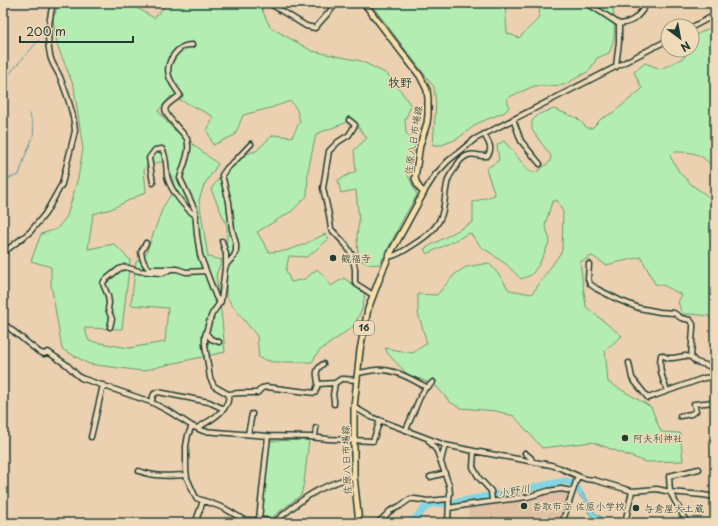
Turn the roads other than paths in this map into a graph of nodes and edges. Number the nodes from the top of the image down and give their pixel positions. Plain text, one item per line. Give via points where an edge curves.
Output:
1 (53, 3) edge
2 (269, 3) edge
3 (337, 3) edge
4 (364, 3) edge
5 (586, 3) edge
6 (648, 3) edge
7 (715, 15) edge
8 (700, 23) edge
9 (619, 24) junction
10 (660, 44) edge
11 (192, 45) dead end
12 (616, 67) junction
13 (513, 119) junction
14 (349, 120) dead end
15 (484, 134) junction
16 (251, 144) dead end
17 (540, 164) dead end
18 (152, 183) dead end
19 (424, 192) junction
20 (196, 216) junction
21 (222, 241) dead end
22 (146, 243) dead end
23 (3, 253) edge
24 (390, 254) junction
25 (589, 264) dead end
26 (225, 268) junction
27 (171, 269) junction
28 (206, 271) junction
29 (373, 295) junction
30 (220, 303) junction
31 (3, 323) edge
32 (110, 328) dead end
33 (206, 332) junction
34 (219, 342) dead end
35 (691, 357) junction
36 (629, 363) dead end
37 (323, 364) dead end
38 (715, 371) edge
39 (358, 373) junction
40 (715, 377) edge
41 (357, 380) junction
42 (433, 382) dead end
43 (335, 383) junction
44 (318, 384) junction
45 (104, 385) junction
46 (426, 387) junction
47 (667, 391) junction
48 (228, 394) junction
49 (151, 402) junction
50 (715, 402) edge
51 (334, 404) dead end
52 (354, 407) junction
53 (224, 409) junction
54 (252, 414) dead end
55 (680, 416) dead end
56 (380, 420) junction
57 (192, 426) junction
58 (197, 428) junction
59 (316, 428) dead end
60 (406, 430) junction
61 (248, 434) junction
62 (268, 436) junction
63 (91, 437) dead end
64 (315, 437) junction
65 (427, 439) junction
66 (354, 440) junction
67 (445, 445) junction
68 (474, 451) junction
69 (525, 453) dead end
70 (532, 461) junction
71 (441, 462) junction
72 (699, 469) dead end
73 (138, 471) dead end
74 (445, 473) junction
75 (186, 475) junction
76 (354, 476) junction
77 (578, 476) junction
78 (430, 477) dead end
79 (573, 489) junction
80 (632, 491) junction
81 (670, 492) junction
82 (715, 497) edge
83 (449, 499) junction
84 (203, 501) junction
85 (492, 501) junction
86 (448, 508) junction
87 (260, 519) junction
88 (197, 523) edge
89 (272, 523) edge
90 (359, 523) edge
91 (378, 523) edge
92 (448, 523) edge
93 (562, 523) edge
94 (625, 523) edge
95 (687, 523) edge

1 - 23 street via 48,45 63,85 75,131 62,184 30,232
2 - 3 street via 306,26 315,28
4 - 19 main road, 佐原八日市場線 via 420,76 427,90 427,123 420,144 415,178
5 - 9 street
6 - 9 street via 634,20
7 - 8 street
9 - 12 street
10 - 12 street
11 - 20 street via 177,51 170,61 169,78 180,95 165,107 165,110 187,141 188,150 180,178
12 - 13 street
13 - 15 street
13 - 17 street via 521,141
14 - 29 street via 355,125 349,135 329,151 323,188 331,229 346,245 352,256 355,282
15 - 19 street via 448,161
15 - 24 street via 490,152 487,156 481,157 474,154 465,156 459,163 448,180 441,219 427,235 398,254
16 - 26 street via 222,175 236,244 234,256
18 - 20 street via 149,158 155,150 162,149 168,178 174,191
19 - 24 main road, 佐原八日市場線 / 16
20 - 28 street via 198,248
21 - 26 street via 226,254
22 - 27 street via 141,252 147,267
24 - 29 main road, 佐原八日市場線 / 16
25 - 35 street via 588,279 597,289 639,308 674,313 690,320 693,324
26 - 30 street
27 - 28 street via 186,272
27 - 32 street via 160,273 125,267 104,281 112,319
28 - 30 street
29 - 39 main road, 佐原八日市場線 / 16 via 360,350
30 - 33 street via 212,314
31 - 45 street via 39,352 48,352 81,378
33 - 34 street via 210,338
33 - 48 street via 205,345 211,382
35 - 38 street
35 - 47 street via 668,358 661,355 660,369
36 - 47 street via 632,378 648,398
37 - 44 street via 316,371
39 - 41 main road, 佐原八日市場線 / 16
39 - 46 street via 384,370
40 - 47 street via 704,378
41 - 43 street via 341,379
41 - 52 main road, 佐原八日市場線 / 16
42 - 46 street
43 - 44 street
43 - 51 street
44 - 48 street via 315,393 267,387 257,393
45 - 49 street
45 - 63 street
46 - 60 street
48 - 53 street via 228,402
49 - 53 street via 154,394 158,392 209,402
49 - 57 street
50 - 55 street via 694,404 696,411
52 - 56 street
52 - 66 main road, 佐原八日市場線 / 16
53 - 58 street
54 - 61 street
56 - 60 street
56 - 66 street via 373,441
57 - 58 street
57 - 75 street via 186,446
58 - 61 street via 203,431
59 - 64 street
60 - 65 street
61 - 62 street
62 - 64 street
62 - 87 street
64 - 66 street
65 - 67 street
65 - 71 street via 433,444
66 - 76 main road, 佐原八日市場線 / 16
67 - 68 street
67 - 71 street
68 - 70 street
68 - 85 street via 473,467 491,491
69 - 70 street
70 - 77 street via 551,464
71 - 74 street
72 - 81 street via 669,476
73 - 75 street via 169,476
74 - 78 street
74 - 83 street via 449,485
75 - 84 street via 196,498
76 - 89 street via 314,492
76 - 90 main road, 佐原八日市場線 / 16
77 - 79 street
77 - 80 street
79 - 85 street
79 - 93 street
80 - 81 street via 657,489
80 - 94 street
81 - 82 street
81 - 95 street
83 - 86 street
83 - 91 street via 410,499 390,511
84 - 87 street via 224,508 244,520
84 - 88 street
85 - 86 street
86 - 92 street
87 - 89 street

